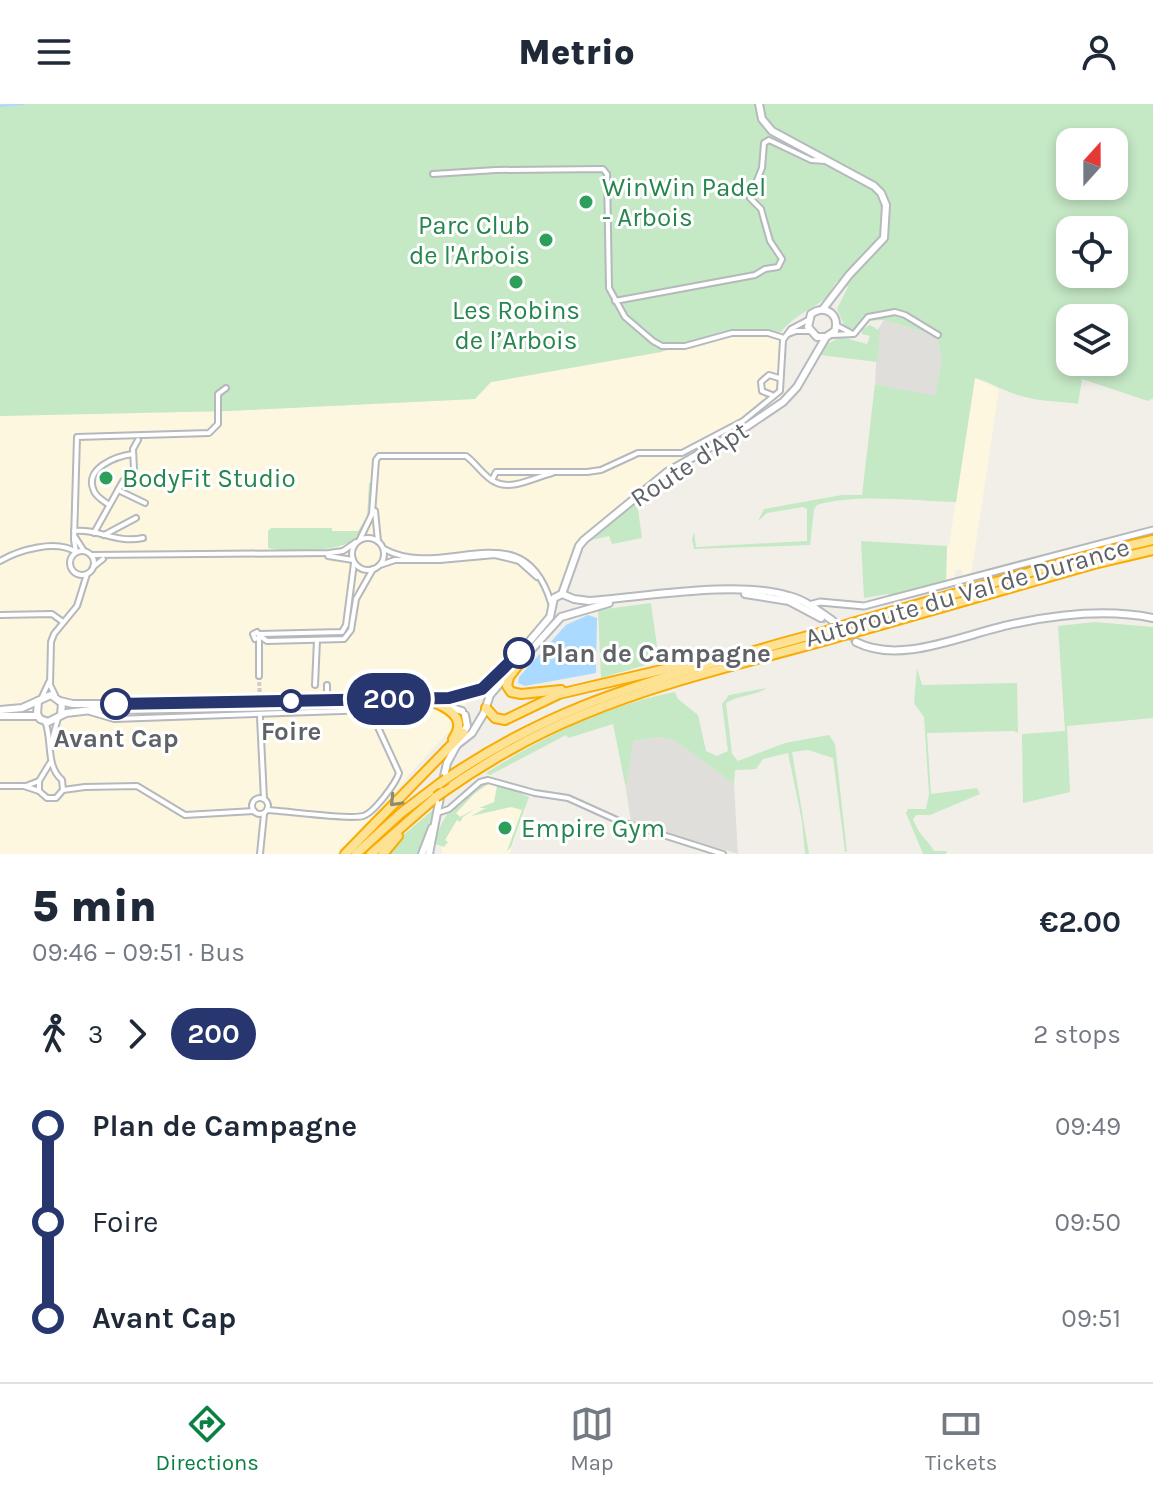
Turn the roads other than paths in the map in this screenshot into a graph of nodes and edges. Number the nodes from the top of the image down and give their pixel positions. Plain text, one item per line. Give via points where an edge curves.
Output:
1 (759, 104) edge
2 (828, 160) junction
3 (433, 174) dead end
4 (842, 285) junction
5 (615, 301) junction
6 (823, 309) junction
7 (834, 315) junction
8 (808, 320) junction
9 (836, 325) junction
10 (812, 333) junction
11 (854, 334) junction
12 (938, 335) dead end
13 (785, 336) junction
14 (828, 336) junction
15 (810, 362) junction
16 (780, 364) junction
17 (772, 375) junction
18 (779, 378) junction
19 (226, 388) dead end
20 (762, 391) junction
21 (774, 395) junction
22 (761, 407) junction
23 (138, 440) dead end
24 (133, 454) junction
25 (480, 467) junction
26 (496, 472) junction
27 (520, 472) junction
28 (557, 472) junction
29 (492, 480) junction
30 (523, 482) junction
31 (118, 490) junction
32 (374, 496) junction
33 (145, 503) dead end
34 (109, 505) junction
35 (136, 518) dead end
36 (1153, 530) edge
37 (74, 532) junction
38 (94, 533) junction
39 (102, 536) junction
40 (143, 538) dead end
41 (1153, 540) edge
42 (358, 541) junction
43 (378, 541) junction
44 (63, 548) junction
45 (384, 549) junction
46 (1153, 550) edge
47 (84, 551) junction
48 (76, 552) junction
49 (91, 555) junction
50 (70, 559) junction
51 (0, 561) edge
52 (353, 561) junction
53 (380, 565) junction
54 (93, 567) junction
55 (572, 568) junction
56 (373, 569) junction
57 (75, 573) junction
58 (87, 574) junction
59 (539, 579) junction
60 (544, 589) junction
61 (701, 592) junction
62 (80, 593) junction
63 (560, 594) junction
64 (573, 598) junction
65 (634, 598) junction
66 (809, 605) junction
67 (841, 605) junction
68 (552, 608) junction
69 (573, 613) junction
70 (820, 614) junction
71 (0, 615) edge
72 (561, 617) junction
73 (1153, 618) edge
74 (833, 621) dead end
75 (64, 622) junction
76 (821, 632) junction
77 (860, 637) junction
78 (258, 638) junction
79 (317, 640) junction
80 (522, 660) junction
81 (50, 676) junction
82 (259, 676) tunnel mouth
83 (609, 682) junction
84 (315, 685) dead end
85 (327, 685) dead end
86 (468, 695) junction
87 (327, 696) dead end
88 (40, 699) junction
89 (58, 699) junction
90 (408, 704) junction
91 (438, 704) junction
92 (486, 706) junction
93 (84, 710) junction
94 (369, 710) junction
95 (383, 710) junction
96 (464, 713) junction
97 (1, 715) edge
98 (60, 717) junction
99 (260, 717) dead end
100 (480, 717) junction
101 (42, 719) junction
102 (378, 725) junction
103 (463, 733) junction
104 (458, 744) junction
105 (50, 746) junction
106 (446, 749) junction
107 (51, 761) junction
108 (56, 774) junction
109 (44, 776) junction
110 (39, 781) junction
111 (63, 783) junction
112 (262, 783) junction
113 (0, 786) edge
114 (24, 786) junction
115 (79, 787) junction
116 (63, 790) junction
117 (39, 791) junction
118 (440, 795) junction
119 (256, 799) junction
120 (264, 799) junction
121 (252, 805) junction
122 (243, 810) junction
123 (267, 810) junction
124 (256, 813) junction
125 (261, 836) junction
126 (260, 854) edge
127 (345, 854) edge
128 (356, 854) edge
129 (371, 854) edge
130 (383, 854) edge
131 (422, 854) edge
132 (429, 854) edge
133 (723, 854) edge

1 - 2 main road via 772,131
2 - 4 main road via 878,189 887,210 881,245
2 - 5 street via 811,160 769,140 764,143 762,168 750,198 761,209 770,241 782,259 778,267
3 - 5 street via 603,169 609,288
4 - 6 main road
4 - 7 main road
5 - 13 street via 625,317 662,346 685,346 732,333
6 - 7 main road
6 - 8 main road
7 - 9 main road
8 - 10 main road
8 - 13 street
9 - 11 street
9 - 14 main road
10 - 13 street
10 - 14 main road
10 - 15 main road, Route d'Apt
11 - 12 street via 868,317 895,312
11 - 14 street
13 - 16 street
14 - 15 main road, Route d'Apt
15 - 55 main road, Route d'Apt via 783,402 667,472 591,533 579,546
16 - 17 street
16 - 18 street
17 - 18 street
17 - 20 street via 763,379
18 - 21 street via 781,388
19 - 37 street via 218,394 217,425 207,434 77,437
20 - 21 street
20 - 22 street
21 - 22 street
22 - 28 street via 682,453 645,452 601,470
23 - 24 street
24 - 31 street via 134,469
24 - 34 street via 106,461 95,476 94,493
25 - 26 street
25 - 29 street
25 - 32 street via 463,455 381,455 376,460
26 - 27 street
26 - 29 street
27 - 28 street
27 - 30 street
28 - 30 street
29 - 30 street
31 - 33 street
31 - 34 street
32 - 42 street via 372,517
32 - 43 street
34 - 38 street
35 - 39 street
36 - 67 street via 864,606
37 - 38 street
37 - 44 street
37 - 47 street
37 - 48 street
38 - 39 street
39 - 40 street
41 - 76 highway, Autoroute du Val de Durance, bridge
42 - 43 street
42 - 49 street via 329,553
42 - 52 street via 351,551
43 - 45 street
44 - 48 street
44 - 50 street
44 - 51 street via 24,550
45 - 53 street
45 - 59 street via 407,557 513,555 531,564
46 - 77 highway, Autoroute du Val de Durance
47 - 48 street
47 - 49 street
48 - 50 street
49 - 54 street
50 - 57 street
52 - 54 street via 329,556 125,558 103,559
52 - 56 street via 364,570
52 - 78 street via 342,632
53 - 56 street
53 - 59 street via 505,556
54 - 58 street
55 - 63 main road, Route d'Apt
55 - 64 main road
56 - 79 street via 356,599 347,637
57 - 58 street
57 - 62 street
58 - 62 street
59 - 60 street
60 - 63 street
60 - 68 street
61 - 65 main road
61 - 66 main road via 767,592
61 - 70 main road via 775,598
62 - 75 street
63 - 64 main road
63 - 68 main road
64 - 65 main road
64 - 69 main road
65 - 69 main road
66 - 67 street
66 - 70 main road
67 - 70 street via 825,607
68 - 72 main road
68 - 86 main road via 546,624 491,682
69 - 72 main road
70 - 74 main road
71 - 75 street via 52,614
72 - 80 main road
73 - 77 main road via 1051,618 891,648
75 - 81 street via 51,642
76 - 83 highway
76 - 118 highway, Autoroute du Val de Durance via 581,704 518,735
77 - 118 highway, Autoroute du Val de Durance, bridge via 834,638 599,708 496,758
78 - 79 street
78 - 82 street
79 - 84 street
80 - 83 highway via 507,684 514,693
80 - 92 main road
81 - 88 street
81 - 89 street
83 - 92 highway via 552,696 505,720 495,718
85 - 87 street
86 - 89 main road via 140,704 73,704
86 - 92 main road via 481,695
86 - 96 main road via 461,705
88 - 89 main road
88 - 97 main road
88 - 101 main road via 36,710
89 - 98 main road
90 - 91 main road
90 - 93 main road
90 - 95 street
91 - 96 main road
91 - 106 highway via 454,713 459,725
92 - 100 main road
93 - 94 street via 114,719
93 - 98 main road
94 - 95 street
94 - 102 street
95 - 102 street
96 - 100 main road
96 - 103 main road
97 - 101 main road
98 - 101 main road
98 - 105 street
99 - 112 street
100 - 104 main road
101 - 105 street
102 - 123 street via 399,773 370,813 354,817
103 - 104 main road
103 - 106 highway
104 - 118 main road
105 - 107 street
106 -> 127 highway
107 - 108 street
107 - 109 street
108 - 109 street
108 - 111 street
109 - 110 street
110 - 114 street
110 - 117 street
111 - 115 street
111 - 116 street
112 - 119 street
112 - 120 street
113 - 114 street
114 - 117 street
115 - 116 street
115 - 122 street via 137,786 192,816
116 - 117 street via 53,798
118 - 128 highway, Autoroute du Val de Durance via 401,813
118 - 129 highway, Autoroute du Val de Durance
118 - 130 highway
118 - 131 main road
118 - 132 main road
118 - 133 street via 449,809 485,780 568,798 619,821
119 - 120 street
119 - 121 street
120 - 123 street
121 - 122 street
121 - 124 street
122 - 124 street
123 - 124 street
123 - 125 street
124 - 125 street
125 - 126 street

